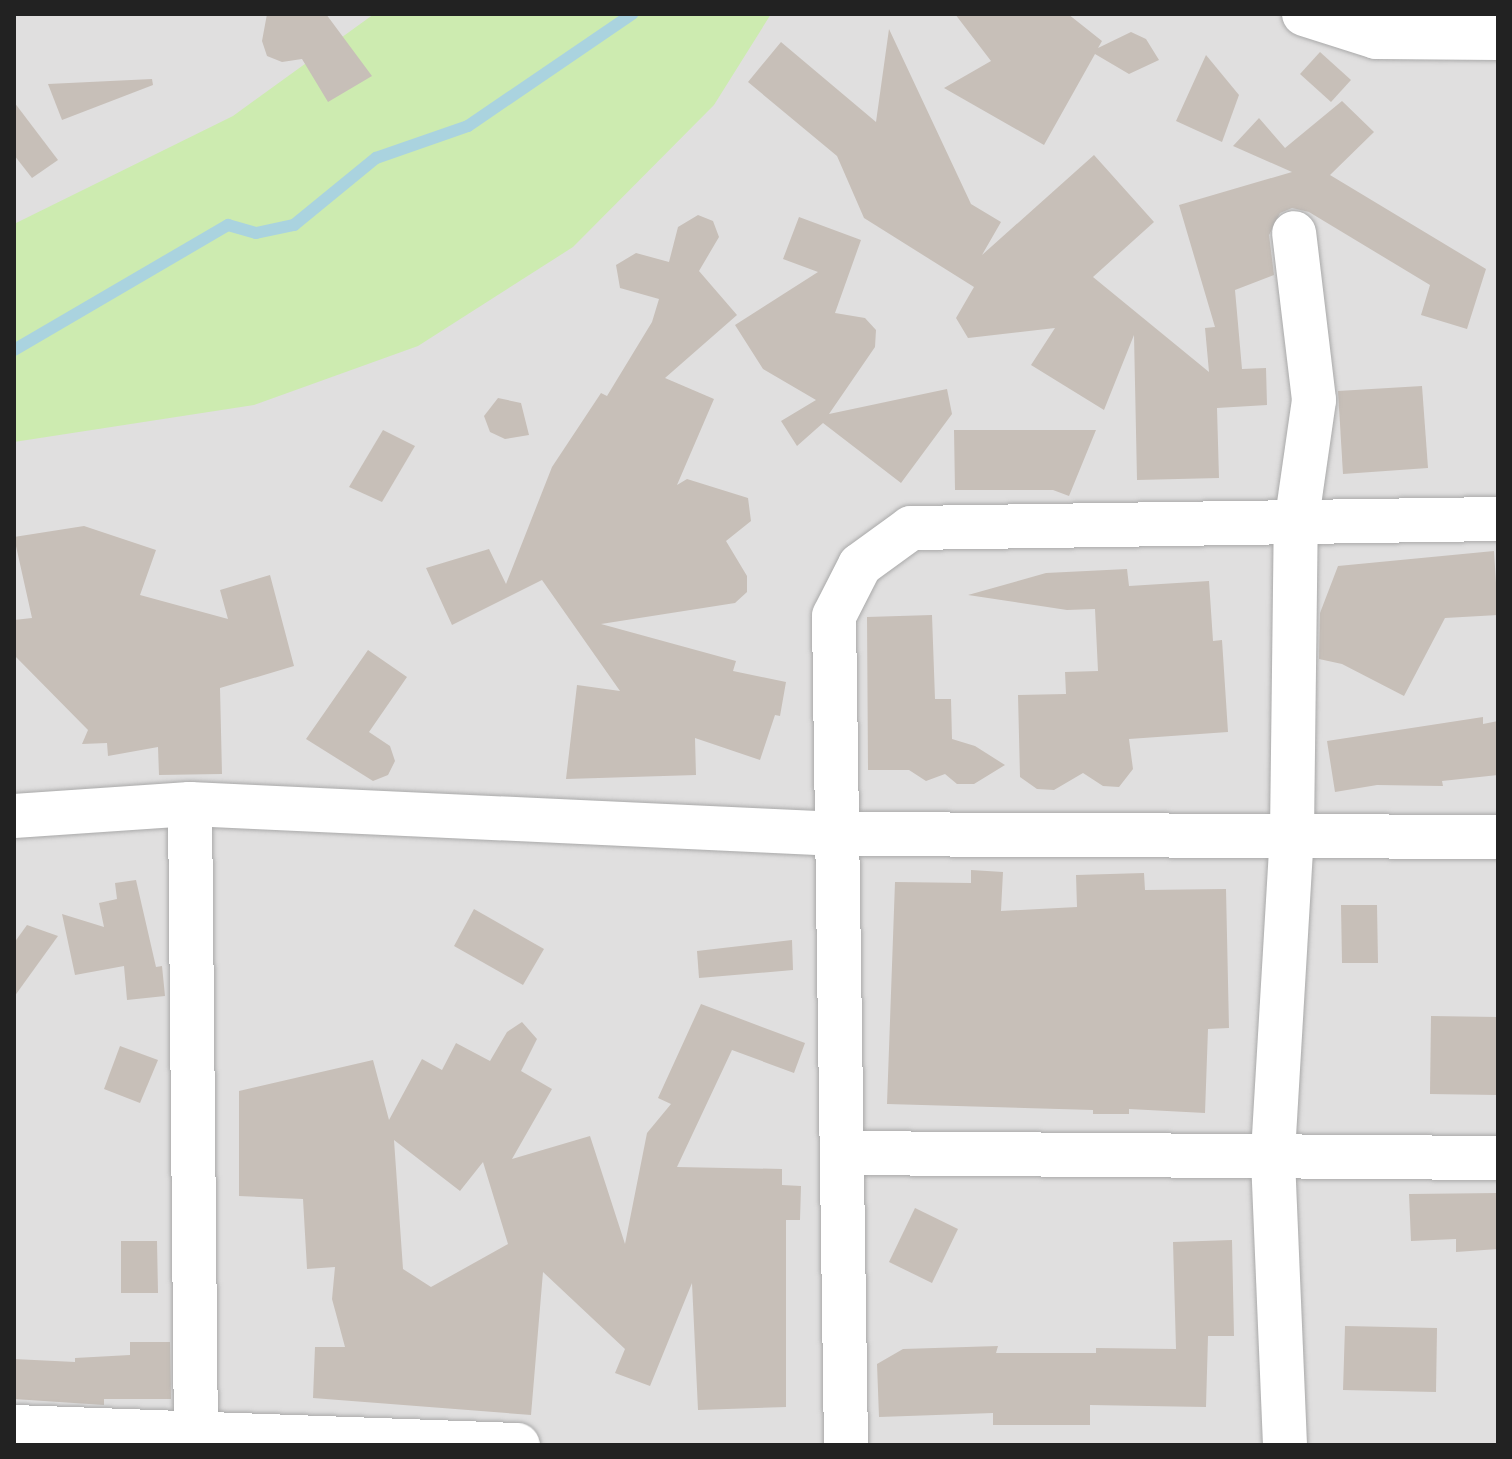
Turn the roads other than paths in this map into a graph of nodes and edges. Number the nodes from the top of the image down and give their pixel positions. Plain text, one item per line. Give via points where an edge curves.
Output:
1 (1304, 14) edge
2 (1498, 38) edge
3 (1294, 233) dead end
4 (1498, 519) edge
5 (1296, 525) junction
6 (190, 804) junction
7 (14, 816) edge
8 (1292, 833) junction
9 (838, 834) junction
10 (1498, 837) edge
11 (845, 1153) junction
12 (1273, 1153) junction
13 (1498, 1158) edge
14 (14, 1427) edge
15 (196, 1440) edge
16 (518, 1445) edge
17 (846, 1445) edge
18 (1285, 1445) edge

1 - 2 street via 1376,37
3 - 5 street via 1314,400
4 - 5 street
5 - 8 street
5 - 9 street via 911,528 860,565 834,616
6 - 7 street
6 - 9 street
6 - 15 street
8 - 9 street
8 - 10 street
8 - 12 street
9 - 11 street
11 - 12 street
11 - 17 street
12 - 13 street
12 - 18 street
14 - 15 street
15 - 16 street

